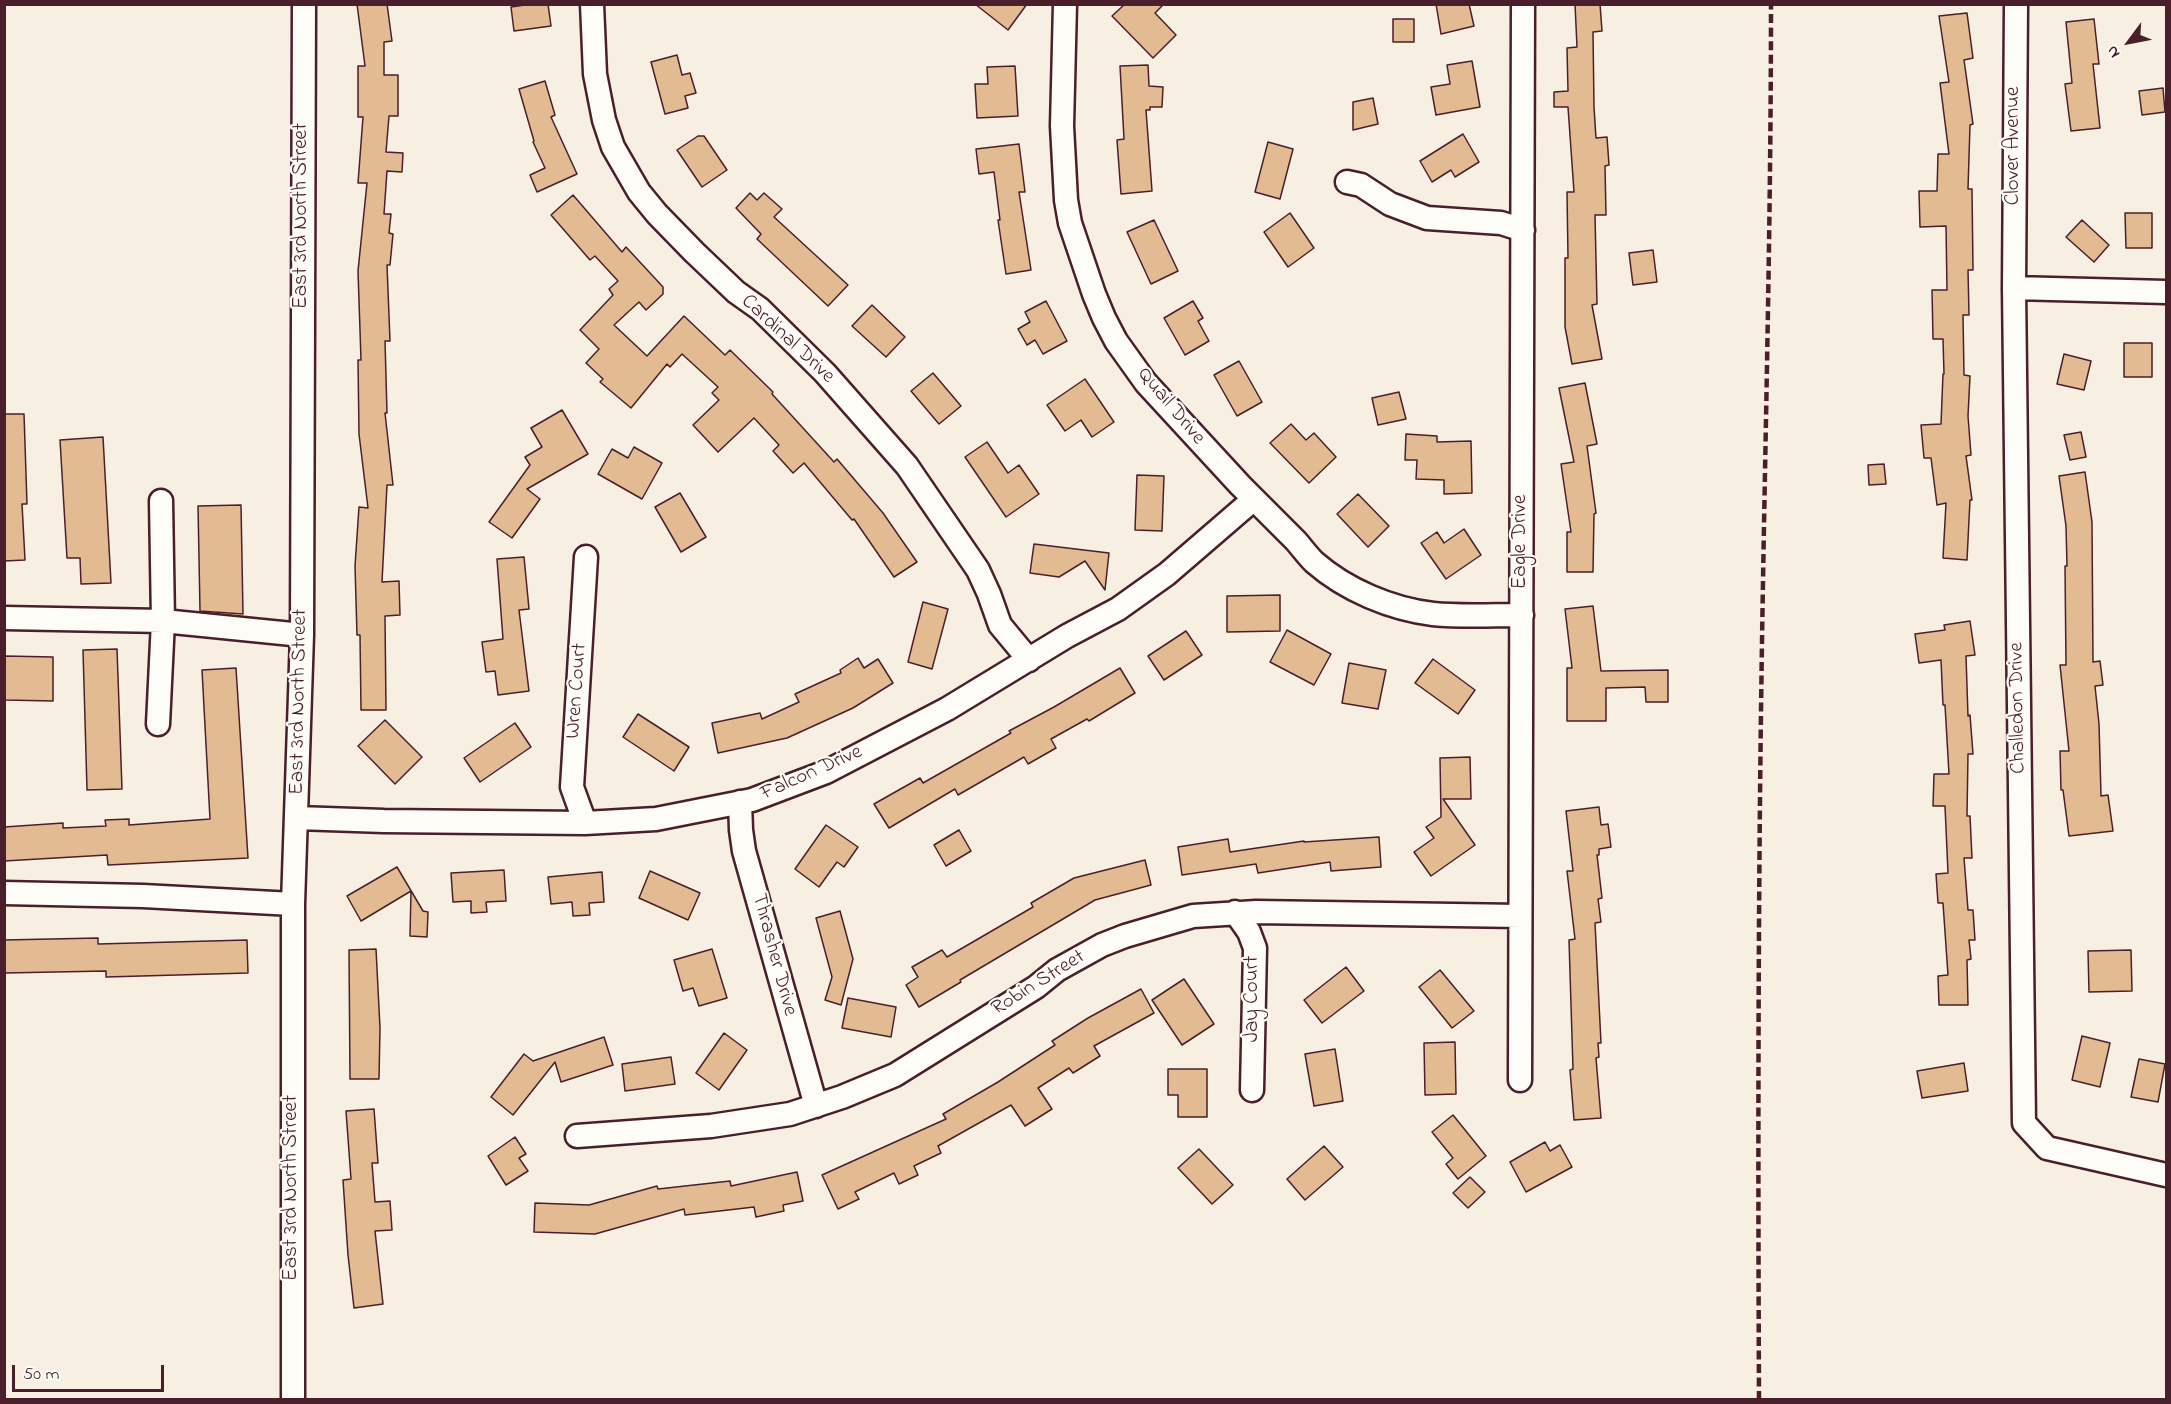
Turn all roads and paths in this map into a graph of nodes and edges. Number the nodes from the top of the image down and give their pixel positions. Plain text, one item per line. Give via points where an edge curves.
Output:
1 (304, 4) edge
2 (592, 4) edge
3 (1065, 4) edge
4 (1523, 4) edge
5 (2016, 4) edge
6 (1347, 182) dead end
7 (1523, 230) junction
8 (2014, 288) junction
9 (2166, 292) edge
10 (1254, 499) junction
11 (161, 501) dead end
12 (586, 557) dead end
13 (1521, 615) junction
14 (4, 618) edge
15 (163, 621) junction
16 (302, 635) junction
17 (1029, 660) junction
18 (158, 724) dead end
19 (740, 802) junction
20 (297, 818) junction
21 (585, 823) junction
22 (4, 893) edge
23 (294, 904) junction
24 (1235, 912) junction
25 (1520, 916) junction
26 (1520, 1080) dead end
27 (1252, 1090) dead end
28 (816, 1106) junction
29 (577, 1136) dead end
30 (2166, 1175) edge
31 (292, 1400) edge

1 - 16 street, East 3rd North Street
2 - 17 street, Cardinal Drive via 595,74 602,112 613,147 639,192 694,252 825,373 907,466 978,570 1000,625
3 - 10 street, Quail Drive via 1062,126 1066,200 1094,294 1116,341 1146,383
4 - 7 street, Eagle Drive
5 - 8 street, Clover Avenue
6 - 7 street via 1362,185 1390,204 1427,218 1501,223
7 - 13 street, Eagle Drive
8 - 9 street
8 - 30 street, Challedon Drive via 2024,1124 2047,1148
10 - 13 street, Quail Drive via 1313,561 1361,592 1433,614
10 - 17 street, Falcon Drive via 1167,574 1118,609
11 - 15 street
12 - 21 street, Wren Court via 572,788
13 - 25 street, Eagle Drive
14 - 15 street
15 - 16 street
15 - 18 street
16 - 20 street, East 3rd North Street
17 - 19 street, Falcon Drive via 826,772
19 - 21 street, Falcon Drive via 657,819
19 - 28 street, Thrasher Drive via 744,851
20 - 21 street, Falcon Drive
20 - 23 street, East 3rd North Street
22 - 23 street
23 - 31 street, East 3rd North Street
24 - 25 street, Robin Street
24 - 27 street, Jay Court via 1255,948
24 - 28 street, Robin Street via 1193,916 1102,945 895,1075
25 - 26 street, Eagle Drive
28 - 29 street, Robin Street via 711,1126

